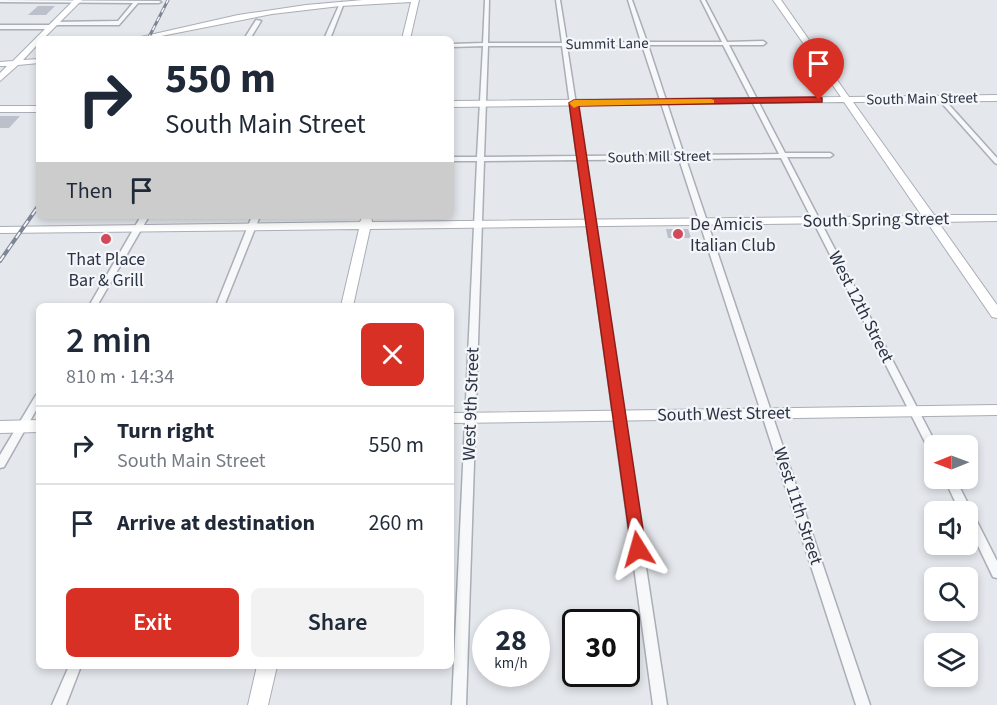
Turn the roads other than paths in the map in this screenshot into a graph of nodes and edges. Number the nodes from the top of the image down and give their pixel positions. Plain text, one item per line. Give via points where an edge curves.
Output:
1 (410, 0) edge
2 (415, 0) edge
3 (486, 0) edge
4 (558, 0) edge
5 (630, 0) edge
6 (703, 0) edge
7 (777, 0) edge
8 (0, 1) edge
9 (77, 1) edge
10 (136, 2) junction
11 (159, 2) dead end
12 (342, 3) junction
13 (301, 7) junction
14 (258, 21) dead end
15 (53, 25) junction
16 (0, 27) edge
17 (43, 36) edge
18 (150, 36) edge
19 (163, 36) edge
20 (249, 36) edge
21 (328, 36) edge
22 (407, 36) edge
23 (645, 43) junction
24 (724, 43) junction
25 (763, 43) dead end
26 (565, 44) junction
27 (454, 45) edge
28 (485, 45) junction
29 (32, 48) edge
30 (36, 60) edge
31 (15, 63) junction
32 (0, 64) edge
33 (0, 78) edge
34 (941, 99) junction
35 (997, 99) edge
36 (848, 100) junction
37 (755, 101) junction
38 (664, 102) junction
39 (574, 103) junction
40 (454, 104) edge
41 (482, 104) junction
42 (0, 109) edge
43 (36, 109) edge
44 (782, 155) junction
45 (831, 155) dead end
46 (682, 156) junction
47 (582, 158) junction
48 (454, 159) edge
49 (481, 159) junction
50 (997, 162) edge
51 (997, 218) edge
52 (143, 219) edge
53 (931, 219) junction
54 (816, 220) junction
55 (254, 221) edge
56 (367, 221) edge
57 (704, 222) junction
58 (591, 223) junction
59 (478, 224) junction
60 (138, 228) junction
61 (0, 230) edge
62 (95, 303) edge
63 (221, 303) edge
64 (348, 303) edge
65 (997, 314) edge
66 (36, 402) edge
67 (997, 410) edge
68 (915, 411) junction
69 (768, 413) junction
70 (618, 415) junction
71 (471, 417) junction
72 (454, 418) edge
73 (22, 426) junction
74 (36, 426) edge
75 (0, 427) edge
76 (927, 435) edge
77 (0, 464) edge
78 (978, 535) edge
79 (997, 573) edge
80 (74, 669) edge
81 (266, 669) edge
82 (59, 705) edge
83 (258, 705) edge
84 (459, 705) edge
85 (660, 705) edge
86 (863, 705) edge

1 - 12 street
2 - 22 street
3 - 28 street, West 9th Street
4 - 26 street
5 - 23 street, West 11th Street
6 - 24 street, West 12th Street
7 - 36 street
8 - 9 street
9 - 10 street
9 - 15 street
10 - 11 street
10 - 15 street via 119,23
12 - 13 street
12 - 21 street
13 - 18 street
13 - 19 street
14 - 20 street
15 - 16 street
15 - 17 street
23 - 24 street, Summit Lane
23 - 26 street, Summit Lane
23 - 38 street, West 11th Street
24 - 25 street, Summit Lane
24 - 37 street, West 12th Street
26 - 28 street, Summit Lane
26 - 39 street
27 - 28 street, Summit Lane
28 - 41 street, West 9th Street
29 - 31 street
30 - 31 street
31 - 32 street
31 - 33 street
34 - 35 street, South Main Street
34 - 36 street, South Main Street
34 - 50 street
36 - 37 street, South Main Street
36 - 53 street
37 - 38 street, South Main Street
37 - 44 street, West 12th Street
38 - 39 street, South Main Street
38 - 46 street, West 11th Street
39 - 41 street, South Main Street
39 - 47 street
40 - 41 street, South Main Street
41 - 49 street, West 9th Street
42 - 43 street
44 - 45 street, South Mill Street
44 - 46 street, South Mill Street
44 - 54 street, West 12th Street
46 - 47 street, South Mill Street
46 - 57 street, West 11th Street
47 - 49 street, South Mill Street
47 - 58 street
48 - 49 street, South Mill Street
49 - 59 street, West 9th Street
51 - 53 street, South Spring Street
52 - 60 street
53 - 54 street, South Spring Street
53 - 65 street
54 - 57 street, South Spring Street
54 - 68 street, West 12th Street
55 - 56 street, South Spring Street
55 - 60 street, South Spring Street
55 - 63 street
56 - 59 street, South Spring Street
56 - 64 street
57 - 58 street, South Spring Street
57 - 69 street, West 11th Street
58 - 59 street, South Spring Street
58 - 70 street
59 - 71 street, West 9th Street
60 - 61 street, South Spring Street
60 - 62 street
66 - 73 street
67 - 68 street, South West Street
68 - 69 street, South West Street
68 - 76 street, West 12th Street
69 - 70 street, South West Street
69 - 86 street, West 11th Street
70 - 71 street, South West Street
70 - 85 street
71 - 72 street, South West Street
71 - 84 street, West 9th Street
73 - 74 street
73 - 75 street
73 - 77 street
78 - 79 street
80 - 82 street
81 - 83 street

